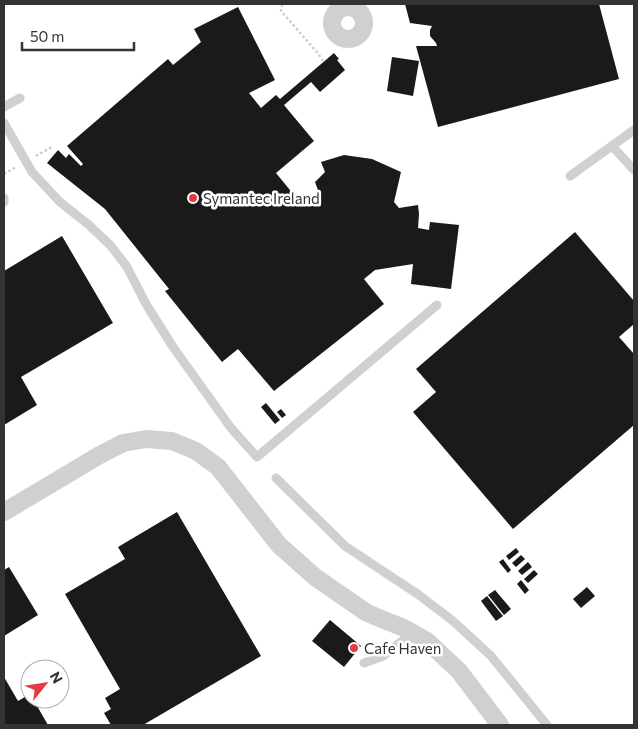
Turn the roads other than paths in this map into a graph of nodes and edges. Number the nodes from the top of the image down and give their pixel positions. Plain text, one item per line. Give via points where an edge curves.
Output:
1 (20, 98) dead end
2 (4, 107) edge
3 (4, 123) edge
4 (634, 130) edge
5 (612, 146) junction
6 (634, 170) edge
7 (570, 176) dead end
8 (437, 305) dead end
9 (276, 478) dead end
10 (4, 512) edge
11 (412, 633) junction
12 (364, 663) dead end
13 (500, 725) edge
14 (547, 725) edge

1 - 2 lane
3 - 8 lane via 32,172 60,202 111,246 127,267 173,347 231,428 257,457
4 - 5 lane
5 - 6 lane
5 - 7 lane
9 - 14 lane via 345,546 453,621 491,656
10 - 11 street via 123,443 146,439 172,441 196,451 218,467 279,545 315,577 367,613
11 - 12 lane via 383,656
11 - 13 street via 428,641 459,671

